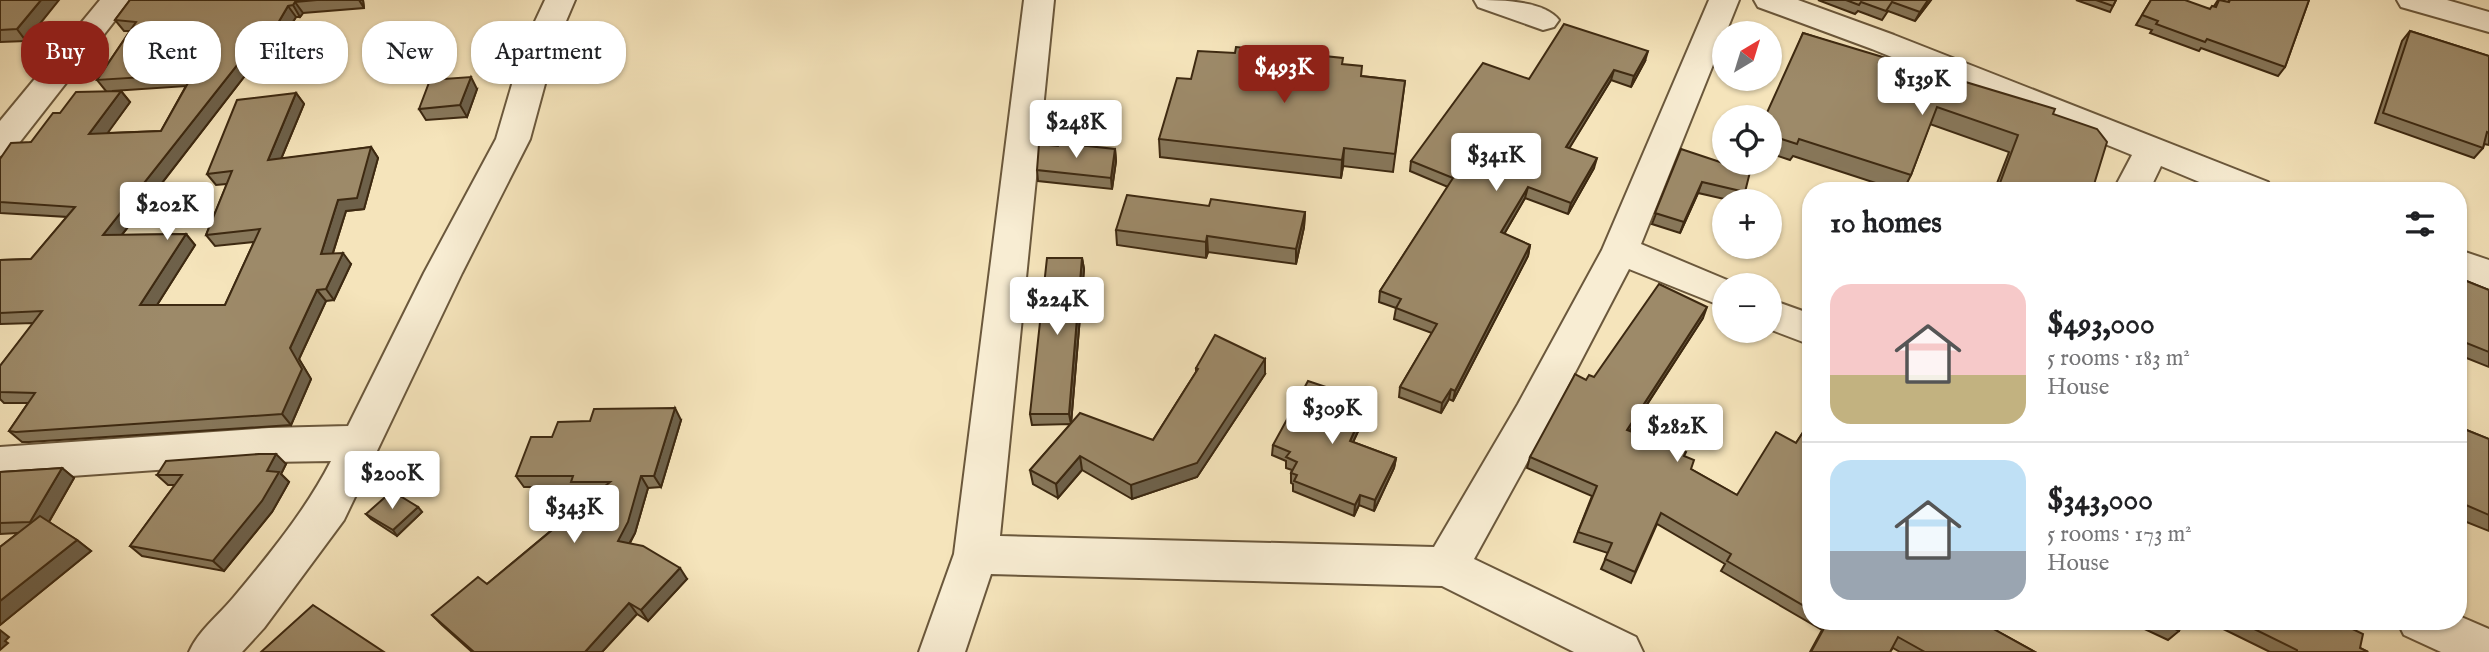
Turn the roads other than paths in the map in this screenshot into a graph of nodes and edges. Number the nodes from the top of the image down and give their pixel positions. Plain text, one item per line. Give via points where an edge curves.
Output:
1 (116, 0) edge
2 (560, 0) edge
3 (1039, 0) edge
4 (1489, 0) edge
5 (1724, 0) edge
6 (1769, 0) edge
7 (2412, 0) edge
8 (1543, 20) dead end
9 (2489, 22) edge
10 (0, 144) edge
11 (2152, 149) junction
12 (2136, 182) edge
13 (2234, 182) edge
14 (1620, 250) junction
15 (2467, 267) edge
16 (2489, 275) edge
17 (1712, 288) edge
18 (1782, 318) edge
19 (1802, 326) edge
20 (360, 443) junction
21 (0, 464) edge
22 (976, 554) junction
23 (1446, 567) junction
24 (2441, 630) edge
25 (2489, 651) edge
26 (212, 652) edge
27 (942, 652) edge
28 (1620, 652) edge

1 - 10 street
2 - 20 street via 539,47 513,139
3 - 22 street
4 - 8 street
5 - 14 street
6 - 11 street
7 - 9 street
11 - 12 street
11 - 13 street
14 - 17 street
14 - 23 street
15 - 16 street
18 - 19 street
20 - 21 street
20 - 26 street via 329,507 248,614
22 - 23 street
22 - 27 street
23 - 28 street
24 - 25 street

